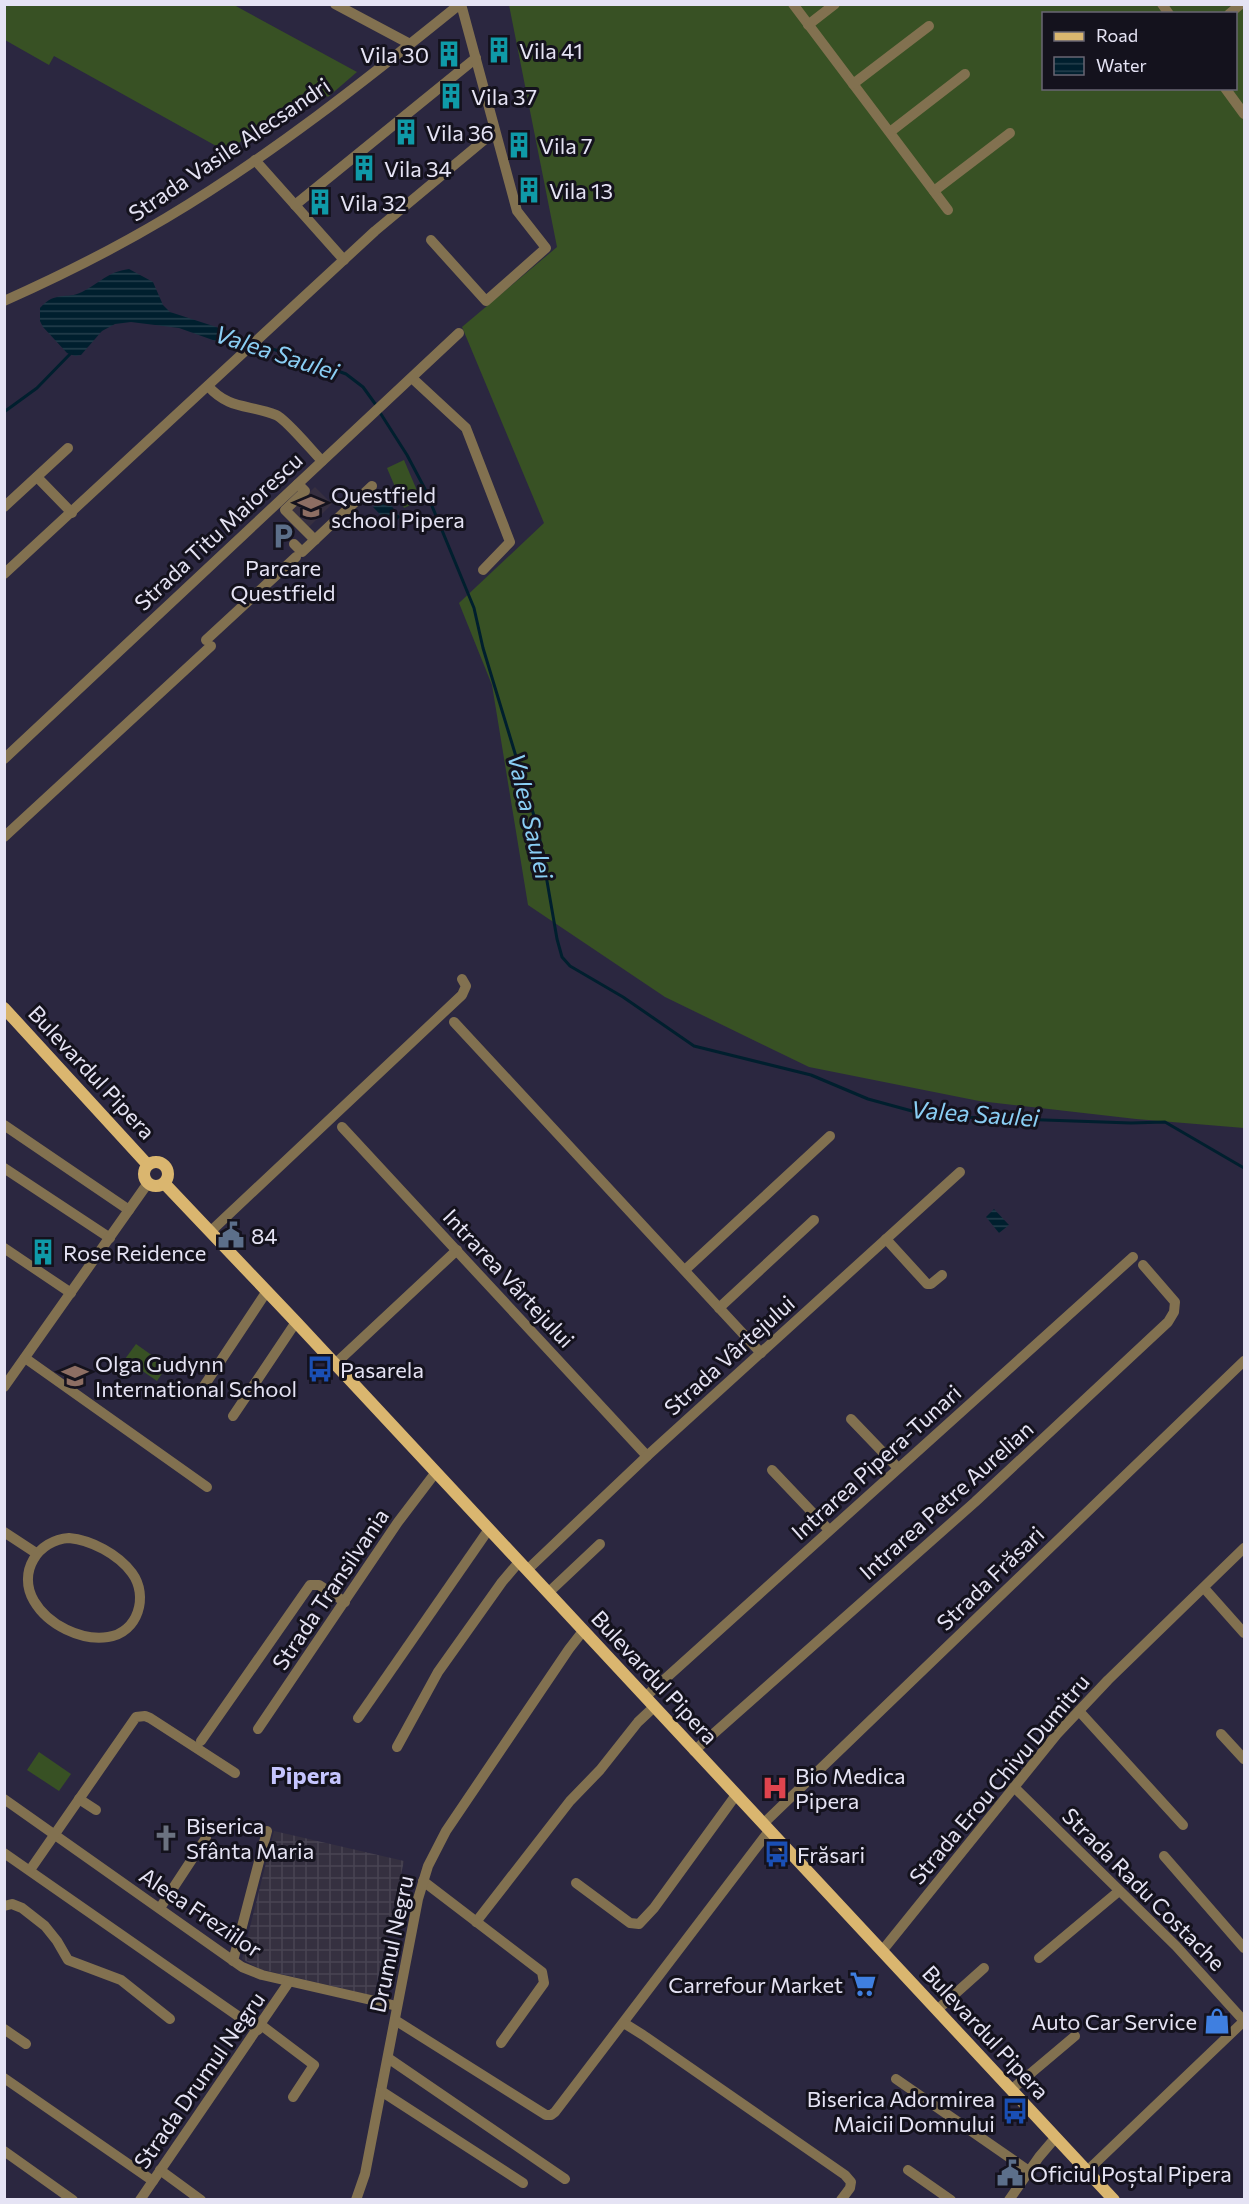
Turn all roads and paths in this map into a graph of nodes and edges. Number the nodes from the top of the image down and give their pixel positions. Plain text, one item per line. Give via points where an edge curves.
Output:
1 (335, 4) edge
2 (460, 4) edge
3 (793, 4) edge
4 (835, 4) edge
5 (808, 25) junction
6 (929, 27) dead end
7 (410, 44) junction
8 (476, 58) junction
9 (965, 74) dead end
10 (853, 84) junction
11 (1227, 90) edge
12 (1245, 114) edge
13 (495, 131) junction
14 (890, 132) junction
15 (1010, 133) dead end
16 (255, 160) junction
17 (934, 191) junction
18 (295, 205) junction
19 (948, 210) dead end
20 (431, 240) dead end
21 (344, 260) junction
22 (4, 301) edge
23 (459, 333) dead end
24 (412, 378) junction
25 (208, 386) junction
26 (68, 448) dead end
27 (322, 461) junction
28 (37, 477) junction
29 (298, 484) junction
30 (372, 486) dead end
31 (4, 507) edge
32 (72, 513) junction
33 (315, 540) junction
34 (294, 544) dead end
35 (296, 557) dead end
36 (483, 570) dead end
37 (4, 574) edge
38 (4, 759) edge
39 (4, 837) edge
40 (462, 979) dead end
41 (4, 1008) edge
42 (454, 1022) dead end
43 (4, 1125) edge
44 (342, 1127) dead end
45 (830, 1136) dead end
46 (147, 1164) junction
47 (4, 1168) edge
48 (960, 1172) dead end
49 (148, 1183) junction
50 (164, 1183) junction
51 (129, 1210) junction
52 (814, 1220) dead end
53 (210, 1232) junction
54 (110, 1238) junction
55 (886, 1239) junction
56 (4, 1248) edge
57 (458, 1250) junction
58 (1133, 1257) dead end
59 (1143, 1265) dead end
60 (685, 1270) junction
61 (942, 1275) dead end
62 (267, 1291) junction
63 (71, 1293) junction
64 (719, 1308) junction
65 (296, 1322) junction
66 (761, 1353) junction
67 (25, 1358) junction
68 (1245, 1361) edge
69 (335, 1364) junction
70 (204, 1386) dead end
71 (4, 1387) edge
72 (233, 1416) dead end
73 (851, 1419) dead end
74 (647, 1456) junction
75 (898, 1468) junction
76 (772, 1470) dead end
77 (436, 1472) junction
78 (207, 1487) dead end
79 (489, 1529) junction
80 (829, 1530) junction
81 (4, 1532) edge
82 (600, 1544) dead end
83 (1245, 1548) edge
84 (36, 1553) junction
85 (523, 1566) junction
86 (1204, 1588) junction
87 (548, 1593) junction
88 (345, 1602) junction
89 (583, 1631) junction
90 (1245, 1633) edge
91 (645, 1697) junction
92 (654, 1707) junction
93 (1079, 1711) junction
94 (358, 1719) dead end
95 (258, 1729) dead end
96 (1221, 1734) dead end
97 (201, 1741) dead end
98 (397, 1747) dead end
99 (694, 1750) junction
100 (1245, 1758) edge
101 (235, 1773) dead end
102 (1014, 1787) junction
103 (736, 1795) junction
104 (79, 1799) junction
105 (4, 1800) edge
106 (96, 1810) dead end
107 (1183, 1825) dead end
108 (766, 1827) junction
109 (267, 1831) dead end
110 (54, 1834) junction
111 (206, 1838) dead end
112 (4, 1853) edge
113 (1164, 1856) dead end
114 (30, 1870) junction
115 (423, 1881) junction
116 (576, 1883) dead end
117 (1119, 1891) junction
118 (4, 1906) edge
119 (160, 1908) junction
120 (476, 1922) junction
121 (1245, 1948) edge
122 (882, 1951) junction
123 (1039, 1958) dead end
124 (234, 1961) junction
125 (984, 1968) dead end
126 (289, 1982) junction
127 (397, 2006) junction
128 (937, 2010) junction
129 (171, 2019) dead end
130 (394, 2020) junction
131 (1244, 2021) edge
132 (623, 2024) junction
133 (260, 2028) junction
134 (4, 2030) edge
135 (1075, 2036) dead end
136 (501, 2043) dead end
137 (26, 2044) dead end
138 (388, 2058) junction
139 (4, 2078) edge
140 (896, 2079) dead end
141 (1011, 2090) junction
142 (381, 2091) junction
143 (293, 2097) dead end
144 (1056, 2138) junction
145 (4, 2151) edge
146 (160, 2170) junction
147 (908, 2170) dead end
148 (1029, 2171) junction
149 (1087, 2171) junction
150 (565, 2179) dead end
151 (153, 2181) junction
152 (523, 2183) dead end
153 (73, 2199) edge
154 (140, 2199) edge
155 (201, 2199) edge
156 (356, 2199) edge
157 (842, 2199) edge
158 (951, 2199) edge
159 (1009, 2199) edge
160 (1114, 2199) edge

1 - 7 street
2 - 7 street, Strada Vasile Alecsandri
2 - 8 street
3 - 5 street
4 - 5 street
5 - 10 street
6 - 10 street
7 - 16 street, Strada Vasile Alecsandri
8 - 13 street
8 - 18 street
9 - 14 street
10 - 14 street
11 - 12 street
13 - 20 street via 517,211 546,248 486,302
13 - 21 street
14 - 17 street
15 - 17 street
16 - 18 street, Strada Vasile Alecsandri
16 - 22 street, Strada Vasile Alecsandri via 97,257
17 - 19 street
18 - 21 street, Strada Vasile Alecsandri
21 - 25 street
23 - 24 street, Strada Titu Maiorescu
24 - 27 street, Strada Titu Maiorescu
24 - 36 street via 466,428 510,542
25 - 27 street via 230,404 278,415
25 - 32 street
26 - 28 street
27 - 29 street, Strada Titu Maiorescu
28 - 31 street
28 - 32 street
29 - 33 street via 305,490 285,510
29 - 38 street, Strada Titu Maiorescu
30 - 33 street
32 - 37 street
33 - 34 street via 302,552
35 - 39 street
40 - 53 street via 466,986 462,995
41 - 46 main road, Bulevardul Pipera
42 - 60 street
43 - 51 street
44 - 57 street, Intrarea Vârtejului
45 - 60 street
46 - 49 main road via 143,1174
46 - 50 main road via 158,1161 165,1165 168,1176
47 - 54 street
48 - 55 street, Strada Vârtejului
49 - 50 main road
49 - 51 street
50 - 53 main road, Bulevardul Pipera
51 - 54 street
52 - 64 street
53 - 62 main road, Bulevardul Pipera
54 - 63 street
55 - 61 street via 927,1284
55 - 66 street, Strada Vârtejului
56 - 63 street
57 - 69 street
57 - 74 street, Intrarea Vârtejului
58 - 75 street, Intrarea Pipera-Tunari
59 - 99 street, Intrarea Petre Aurelian via 1175,1302 1168,1322 975,1502
60 - 64 street
62 - 65 main road, Bulevardul Pipera
62 - 70 street
63 - 67 street
64 - 66 street
65 - 69 main road, Bulevardul Pipera
65 - 72 street
66 - 74 street, Strada Vârtejului
67 - 71 street
67 - 78 street
68 - 108 street, Strada Frăsari
69 - 77 main road, Bulevardul Pipera
73 - 75 street
74 - 85 street, Strada Vârtejului
75 - 80 street, Intrarea Pipera-Tunari
76 - 80 street
77 - 79 main road, Bulevardul Pipera
77 - 88 street, Strada Transilvania
79 - 85 main road, Bulevardul Pipera
79 - 94 street
80 - 91 street, Intrarea Pipera-Tunari
81 - 84 street
82 - 87 street
83 - 86 street, Strada Erou Chivu Dumitru
84 - 84 street via 29,1571 29,1588 38,1607 53,1620 74,1633 97,1638 114,1636 130,1626 140,1597 134,1576 120,1561 93,1544 69,1538 51,1542
85 - 87 main road, Bulevardul Pipera
85 - 98 street, Strada Vârtejului via 502,1582 438,1672
86 - 90 street
86 - 93 street, Strada Erou Chivu Dumitru
87 - 89 main road, Bulevardul Pipera
88 - 95 street, Strada Transilvania
88 - 97 street via 319,1585 310,1586
89 - 91 main road, Bulevardul Pipera
89 - 115 street, Drumul Negru via 446,1831
91 - 92 main road, Bulevardul Pipera
92 - 99 main road, Bulevardul Pipera
92 - 120 street via 570,1800
93 - 102 street, Strada Erou Chivu Dumitru
93 - 107 street
96 - 100 street
99 - 103 main road, Bulevardul Pipera
101 - 104 street via 140,1715
102 - 117 street, Strada Radu Costache
102 - 122 street, Strada Erou Chivu Dumitru
103 - 108 main road, Bulevardul Pipera
103 - 116 street via 639,1924 630,1923
104 - 106 street
104 - 110 street
105 - 110 street, Aleea Freziilor
108 - 122 main road, Bulevardul Pipera
108 - 132 street, Strada Frăsari
109 - 124 street
110 - 114 street
110 - 119 street, Aleea Freziilor
111 - 119 street
112 - 114 street
113 - 121 street
114 - 133 street
115 - 120 street
115 - 127 street, Drumul Negru
117 - 123 street
117 - 131 street, Strada Radu Costache
118 - 129 street via 22,1908 45,1926 68,1960 121,1980
119 - 124 street, Aleea Freziilor
120 - 136 street via 544,1977
122 - 128 main road, Bulevardul Pipera
124 - 126 street, Aleea Freziilor via 253,1972
125 - 128 street
126 - 127 street, Aleea Freziilor
126 - 133 street, Strada Drumul Negru
127 - 130 street, Drumul Negru
128 - 141 main road, Bulevardul Pipera
130 - 132 street, Strada Frăsari via 546,2115 555,2112
130 - 138 street, Drumul Negru
131 - 149 street
132 - 157 street via 845,2175 850,2188
133 - 143 street via 314,2065
133 - 146 street, Strada Drumul Negru
134 - 137 street
135 - 141 street
138 - 142 street, Drumul Negru
138 - 150 street
139 - 151 street
140 - 148 street
141 - 144 main road, Bulevardul Pipera
142 - 152 street
142 - 156 street, Drumul Negru via 365,2174
144 - 148 street
144 - 149 main road, Bulevardul Pipera
145 - 153 street
146 - 151 street, Strada Drumul Negru
146 - 155 street
147 - 158 street
148 - 159 street
149 - 160 main road, Bulevardul Pipera
151 - 154 street, Strada Drumul Negru

